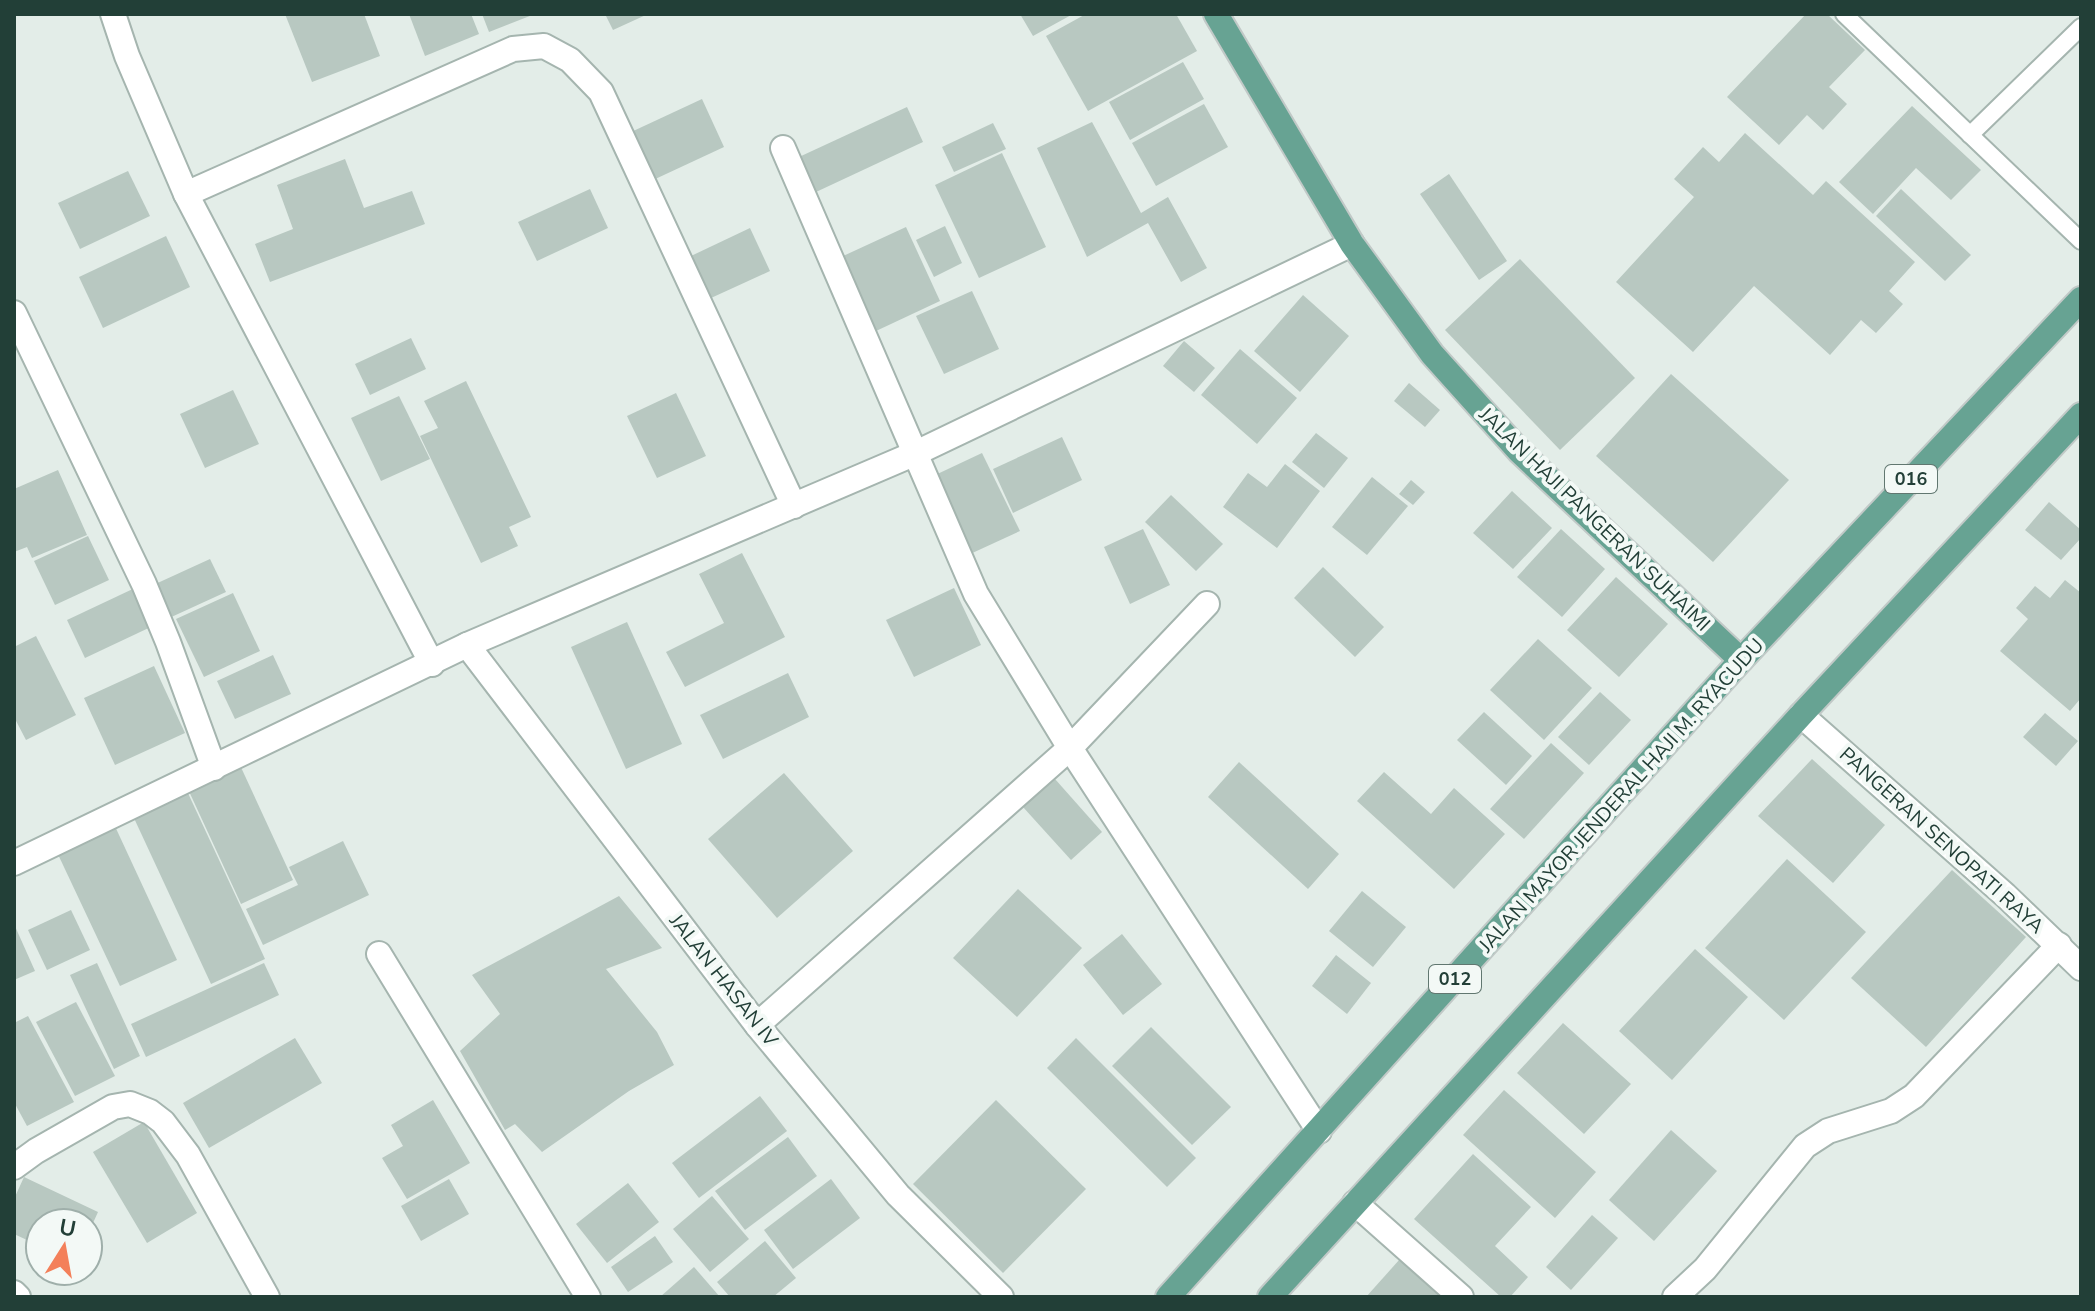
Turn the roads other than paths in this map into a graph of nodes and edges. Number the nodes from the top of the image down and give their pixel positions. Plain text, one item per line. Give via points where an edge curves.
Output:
1 (113, 14) edge
2 (1216, 14) edge
3 (1844, 14) edge
4 (2081, 27) edge
5 (1970, 135) junction
6 (783, 148) dead end
7 (186, 194) junction
8 (2081, 241) edge
9 (1352, 244) junction
10 (2081, 299) edge
11 (14, 313) edge
12 (2081, 415) edge
13 (916, 453) junction
14 (794, 506) junction
15 (1207, 604) dead end
16 (467, 645) junction
17 (1741, 660) junction
18 (432, 664) junction
19 (1801, 715) junction
20 (1070, 748) junction
21 (214, 768) junction
22 (14, 863) edge
23 (2059, 945) junction
24 (379, 954) dead end
25 (2081, 968) edge
26 (757, 1025) junction
27 (1319, 1131) junction
28 (14, 1167) edge
29 (1355, 1203) junction
30 (267, 1297) edge
31 (588, 1297) edge
32 (1001, 1297) edge
33 (1168, 1297) edge
34 (1270, 1297) edge
35 (1461, 1297) edge
36 (1675, 1297) edge

1 - 7 street
2 - 9 main road, JALAN HAJI PANGERAN SUHAIMI
3 - 5 lane
4 - 5 lane
5 - 8 lane
6 - 13 street
7 - 14 street via 513,49 544,46 570,60 601,92
7 - 18 street
9 - 13 street
9 - 17 main road, JALAN HAJI PANGERAN SUHAIMI via 1432,354 1519,451
10 - 17 main road, JALAN MAYOR JENDERAL HAJI M. RYACUDU / 016
11 - 21 street via 144,584
12 - 19 main road
13 - 14 street
13 - 20 street via 976,594
14 - 16 street
15 - 20 street
16 - 18 street
16 - 26 street, JALAN HASAN IV
17 - 27 main road, JALAN MAYOR JENDERAL HAJI M. RYACUDU / 012
18 - 21 street
19 - 23 street, PANGERAN SENOPATI RAYA
19 - 29 main road
20 - 26 street
20 - 27 street
21 - 22 street
23 - 25 street, PANGERAN SENOPATI RAYA
23 - 36 street via 1914,1096 1891,1111 1828,1131 1805,1146 1705,1269
24 - 31 street
26 - 32 street, JALAN HASAN IV via 898,1195
27 - 33 main road, JALAN MAYOR JENDERAL HAJI M. RYACUDU / 012
28 - 30 street via 113,1107 130,1104 150,1112 188,1155
29 - 34 main road
29 - 35 street

